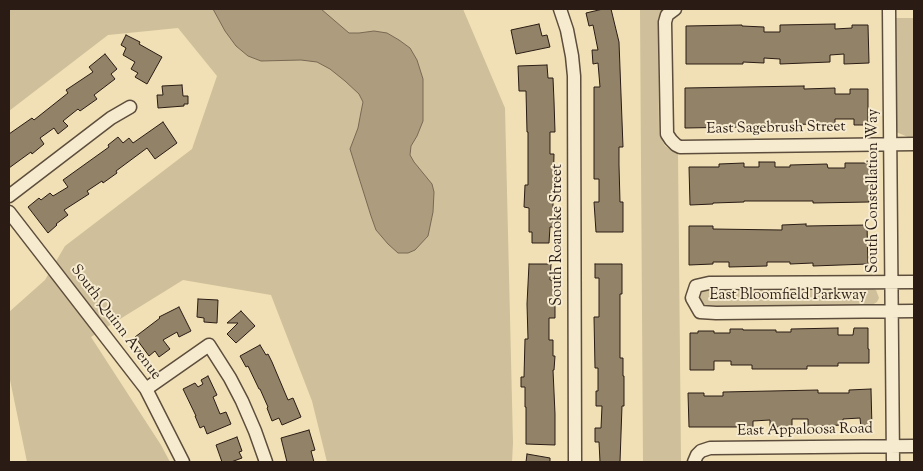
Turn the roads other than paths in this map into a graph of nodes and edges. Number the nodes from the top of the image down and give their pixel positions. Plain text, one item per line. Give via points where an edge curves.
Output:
1 (560, 9) edge
2 (889, 9) edge
3 (671, 12) edge
4 (130, 107) dead end
5 (891, 144) junction
6 (914, 144) edge
7 (9, 196) edge
8 (9, 212) edge
9 (891, 282) junction
10 (914, 282) edge
11 (914, 311) edge
12 (892, 312) junction
13 (146, 388) junction
14 (892, 446) junction
15 (914, 446) edge
16 (696, 459) edge
17 (183, 462) edge
18 (266, 462) edge
19 (575, 462) edge
20 (893, 462) edge

1 - 19 street, South Roanoke Street via 567,30 574,76
2 - 5 street, South Constellation Way
3 - 5 street, East Sagebrush Street via 665,22 667,134 676,145
4 - 7 street via 110,118
5 - 6 street, East Sagebrush Street
5 - 9 street, South Constellation Way
8 - 13 street, South Quinn Avenue
9 - 10 street, East Bloomfield Parkway
9 - 12 street, South Constellation Way
9 - 12 street, East Bloomfield Parkway via 709,283 696,286 692,298 700,312
11 - 12 street, East Bloomfield Parkway
12 - 14 street, South Constellation Way
13 - 17 street, South Quinn Avenue
13 - 18 street via 208,346 242,401
14 - 15 street, East Appaloosa Road
14 - 16 street, East Appaloosa Road via 710,448
14 - 20 street, South Constellation Way

